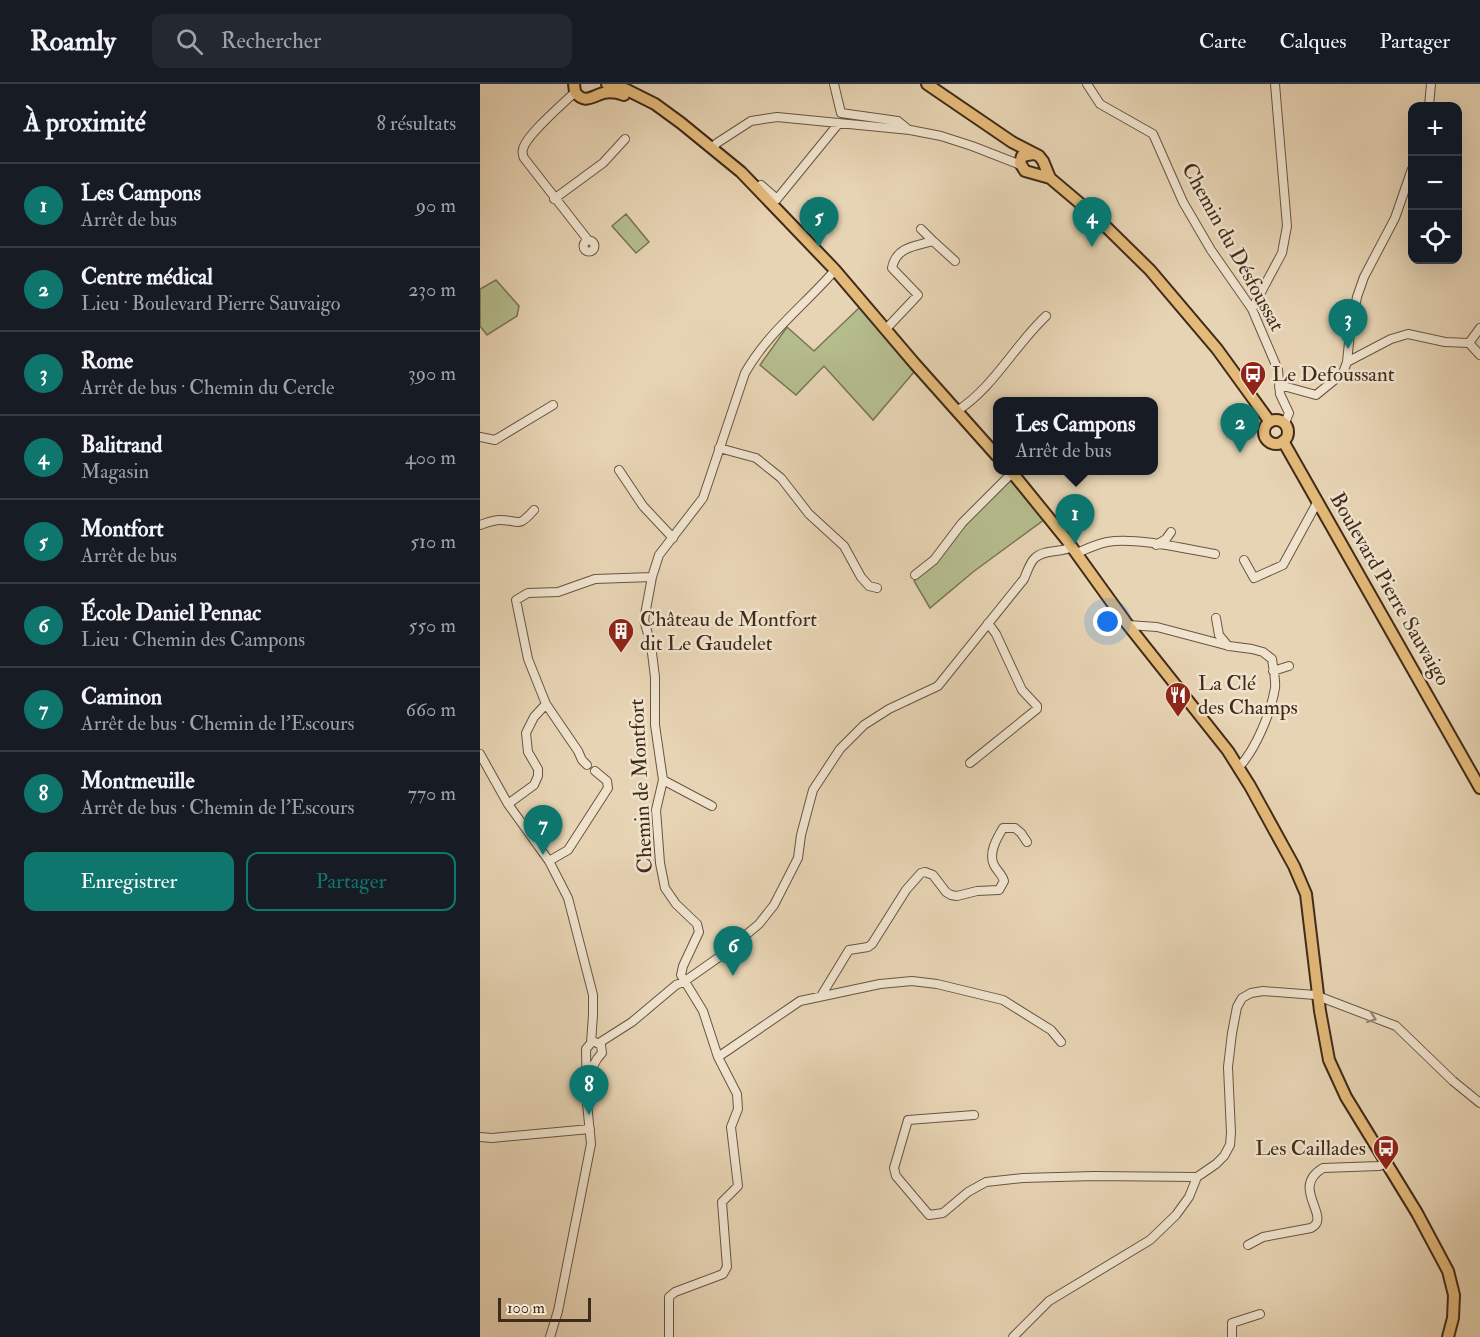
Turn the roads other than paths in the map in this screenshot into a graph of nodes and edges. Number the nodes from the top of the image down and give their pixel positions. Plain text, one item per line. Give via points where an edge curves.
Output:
1 (607, 84) edge
2 (834, 84) edge
3 (927, 84) edge
4 (1087, 84) edge
5 (1275, 84) edge
6 (1431, 84) edge
7 (626, 87) edge
8 (574, 88) edge
9 (599, 90) edge
10 (1429, 102) edge
11 (651, 108) junction
12 (839, 123) junction
13 (910, 130) junction
14 (625, 139) dead end
15 (715, 151) junction
16 (1022, 159) junction
17 (1044, 173) junction
18 (738, 179) junction
19 (1408, 183) edge
20 (755, 190) junction
21 (554, 199) junction
22 (921, 229) dead end
23 (588, 240) dead end
24 (933, 241) junction
25 (954, 261) dead end
26 (836, 270) junction
27 (1252, 309) junction
28 (1046, 316) dead end
29 (1480, 328) edge
30 (885, 330) junction
31 (1469, 343) junction
32 (1480, 354) edge
33 (1347, 362) junction
34 (1279, 387) junction
35 (553, 405) dead end
36 (957, 411) junction
37 (1270, 422) junction
38 (1285, 423) junction
39 (480, 436) edge
40 (1283, 441) junction
41 (719, 448) junction
42 (993, 452) edge
43 (620, 471) dead end
44 (1008, 475) edge
45 (1013, 475) edge
46 (1318, 501) junction
47 (534, 510) dead end
48 (480, 525) edge
49 (1171, 532) dead end
50 (673, 538) junction
51 (1156, 545) junction
52 (1074, 550) junction
53 (1215, 554) dead end
54 (1244, 560) dead end
55 (915, 575) dead end
56 (652, 576) junction
57 (877, 588) dead end
58 (1216, 618) dead end
59 (988, 623) junction
60 (1128, 625) junction
61 (1229, 646) junction
62 (1290, 666) dead end
63 (1274, 671) junction
64 (546, 704) junction
65 (480, 754) edge
66 (970, 763) dead end
67 (588, 765) dead end
68 (1239, 767) junction
69 (595, 771) dead end
70 (663, 780) junction
71 (1480, 788) edge
72 (508, 804) junction
73 (712, 806) dead end
74 (1027, 842) dead end
75 (549, 861) junction
76 (685, 981) junction
77 (821, 996) junction
78 (1318, 996) junction
79 (1061, 1042) dead end
80 (595, 1043) junction
81 (587, 1055) junction
82 (717, 1057) junction
83 (597, 1059) junction
84 (588, 1078) junction
85 (1480, 1103) edge
86 (974, 1115) dead end
87 (590, 1129) junction
88 (480, 1137) edge
89 (1387, 1163) junction
90 (1197, 1177) junction
91 (1248, 1245) dead end
92 (1260, 1314) dead end
93 (550, 1337) edge
94 (669, 1337) edge
95 (1013, 1337) edge
96 (1232, 1337) edge
97 (1448, 1337) edge

1 - 7 main road
2 - 13 street via 841,113 898,121
3 - 16 main road via 1012,142
4 - 27 street, Chemin du Désfoussat via 1100,104 1153,134 1183,202
5 - 27 street via 1287,226 1282,253
6 - 10 street
7 - 15 main road via 655,104
8 - 9 main road via 583,99 593,98
8 - 21 street via 522,150
9 - 11 main road via 618,93
11 - 15 street
11 - 18 main road
12 - 13 street
12 - 15 street via 764,118 751,121 730,135
12 - 20 street via 777,199 760,185
13 - 16 street
14 - 21 street via 603,163
15 - 18 main road
15 - 20 main road
16 - 17 main road via 1031,174
16 - 17 main road via 1044,161
17 - 37 main road via 1100,221 1173,296
18 - 20 main road
19 - 33 street via 1357,297
20 - 26 main road
21 - 23 street
22 - 24 street
24 - 25 street
24 - 30 street via 904,249 893,261 892,268 918,295
26 - 30 main road
26 - 41 street, Chemin de Montfort via 794,311 752,361
27 - 34 street, Chemin du Désfoussat via 1278,370
28 - 36 street via 970,402
29 - 31 street
30 - 36 main road
31 - 32 street
31 - 33 street via 1408,334
33 - 34 street via 1343,373 1316,395
34 - 38 street, Chemin du Désfoussat via 1289,413
35 - 39 street via 495,440
36 - 42 main road
37 - 38 main road
37 - 40 main road via 1265,431 1267,438 1276,444
38 - 40 main road via 1288,435
40 - 46 main road, Boulevard Pierre Sauvaigo
41 - 50 street, Chemin de Montfort via 703,498
41 - 57 street via 756,458 781,478 809,514 844,546 861,577
43 - 50 street via 643,506
44 - 55 street via 962,523 934,560
45 - 52 main road
46 - 54 street via 1283,565 1254,578
46 - 71 main road, Boulevard Pierre Sauvaigo
47 - 48 street via 519,523 500,520
49 - 51 street
50 - 56 street, Chemin de Montfort via 659,555
51 - 52 street via 1106,542
51 - 53 street
52 - 59 street via 1040,554 1034,559 1024,579
52 - 60 main road
56 - 64 street via 595,579 558,592 528,593 516,600 528,659
56 - 70 street, Chemin de Montfort via 644,620 655,677 655,725
58 - 61 street via 1219,635
59 - 66 street via 1022,690 1037,706
59 - 76 street via 938,686 864,725 840,749 813,790 798,858 774,905 759,924
60 - 61 street via 1157,627
60 - 68 main road
61 - 63 street via 1263,652 1272,659
62 - 63 street
63 - 68 street via 1275,687 1262,731
64 - 67 street
64 - 72 street via 526,733 528,752 538,776 534,785
65 - 72 street
68 - 78 main road via 1303,887
69 - 75 street via 608,781 608,788 568,850
70 - 73 street
70 - 76 street, Chemin de Montfort via 656,810 665,888 697,924 699,932 683,966 681,975
72 - 75 street
74 - 77 street via 1016,828 1003,828 992,859 1004,881 999,890 951,895 933,875 921,873 872,944 849,950
75 - 80 street via 568,898 593,995
76 - 80 street via 632,1022
76 - 82 street via 704,1011
77 - 79 street via 880,984 937,984 1003,1000 1051,1030
77 - 82 street via 800,1001
78 -> 85 street via 1396,1026
78 - 89 main road via 1336,1078
78 - 90 street via 1263,991 1242,998 1237,1007 1228,1067 1230,1145 1216,1164
80 - 81 street via 586,1049
80 - 83 street via 603,1050
81 - 83 street
81 - 84 street
82 - 94 street via 737,1094 738,1109 731,1127 738,1186 722,1202 727,1267 723,1274 669,1297
83 - 84 street
84 - 87 street
86 - 90 street via 908,1120 894,1168 896,1176 929,1215 943,1213 986,1182 1094,1176
87 - 88 street
87 - 93 street via 589,1161
89 - 91 street via 1323,1168 1316,1172 1309,1196 1317,1216 1316,1225 1263,1237
89 - 97 main road via 1448,1271 1454,1294
90 - 95 street via 1176,1215 1150,1240 1050,1301
92 - 96 street via 1232,1323

